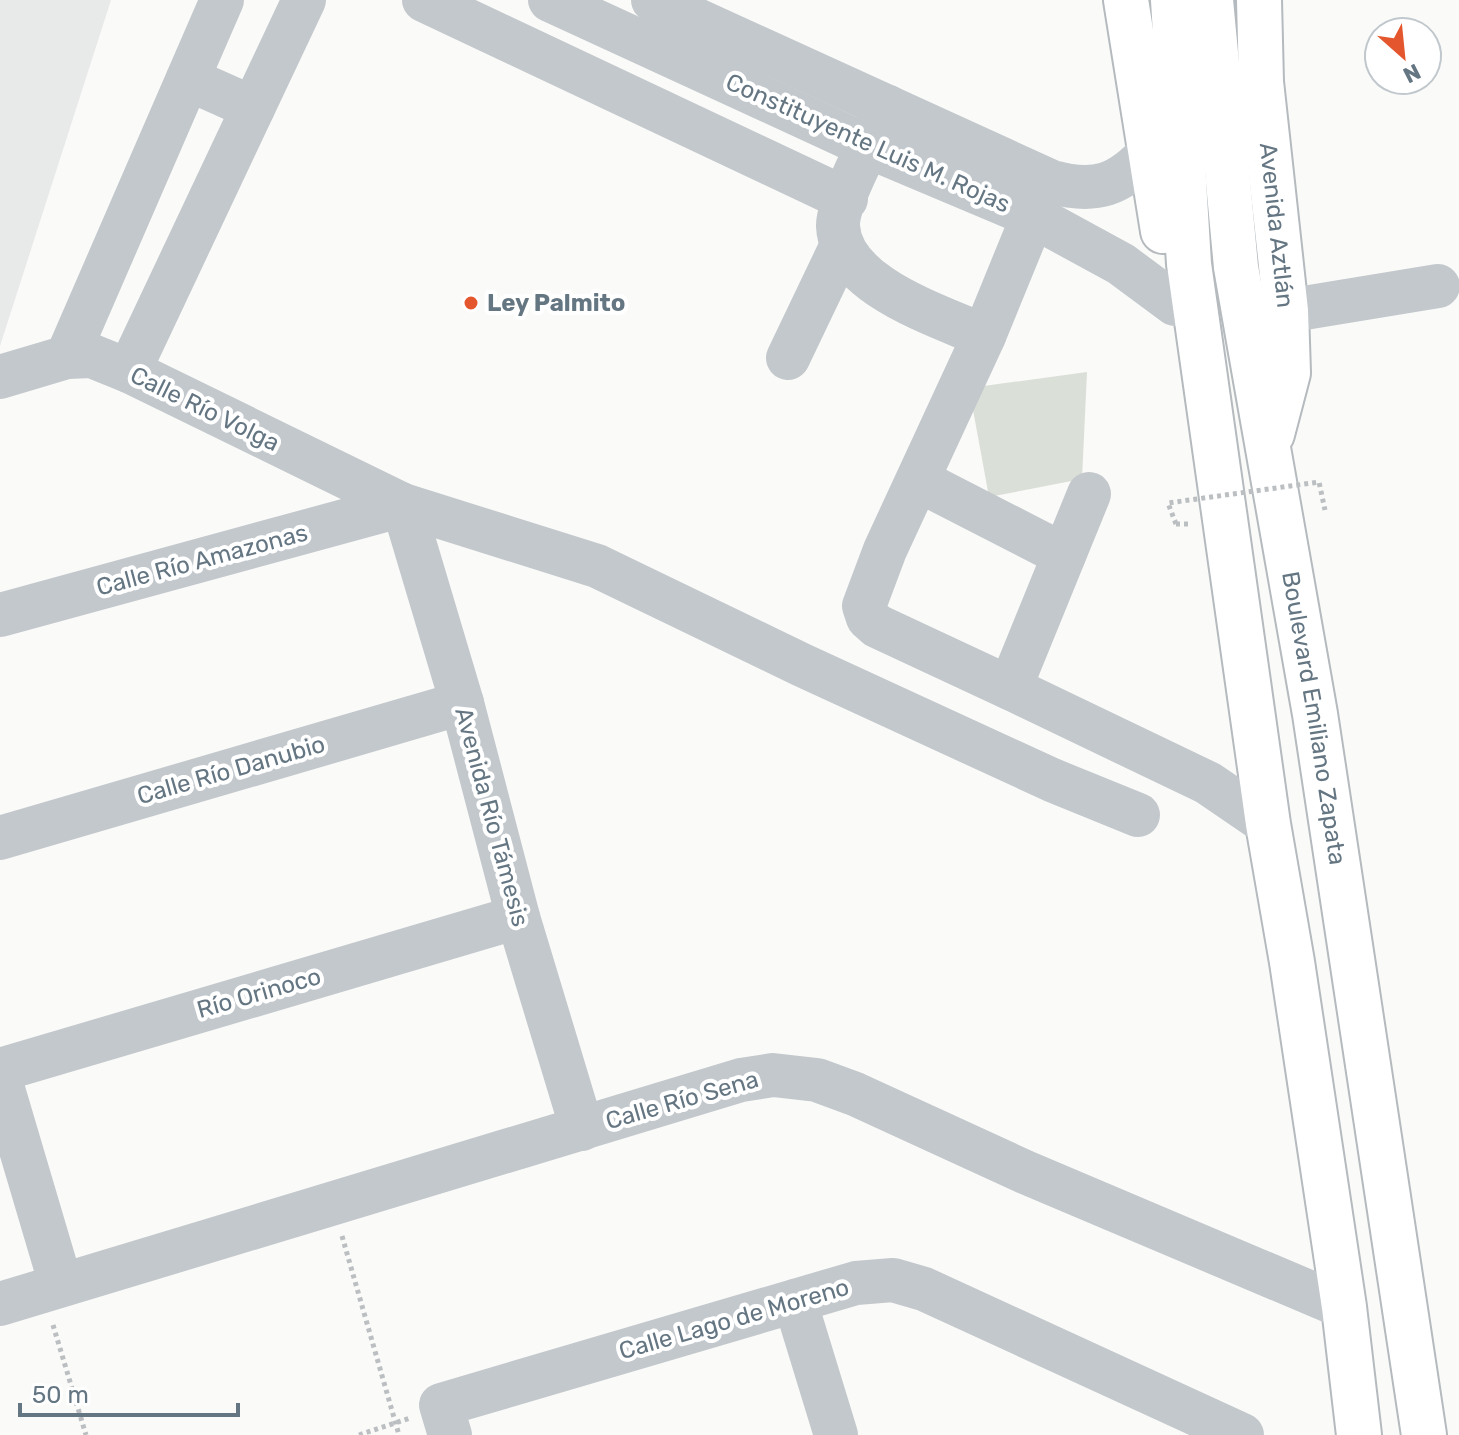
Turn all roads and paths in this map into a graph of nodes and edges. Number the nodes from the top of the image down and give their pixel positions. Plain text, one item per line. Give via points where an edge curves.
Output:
1 (222, 0) edge
2 (304, 0) edge
3 (424, 0) edge
4 (550, 0) edge
5 (653, 0) edge
6 (1126, 0) edge
7 (1173, 0) edge
8 (1211, 0) edge
9 (1259, 0) edge
10 (188, 79) junction
11 (888, 107) junction
12 (253, 108) junction
13 (867, 146) junction
14 (1150, 152) junction
15 (846, 199) junction
16 (1033, 216) junction
17 (842, 245) junction
18 (1438, 286) dead end
19 (1175, 304) junction
20 (1286, 311) junction
21 (984, 336) junction
22 (67, 357) junction
23 (788, 358) dead end
24 (129, 371) junction
25 (0, 377) edge
26 (1213, 447) junction
27 (1269, 448) junction
28 (918, 480) junction
29 (1089, 494) dead end
30 (403, 505) junction
31 (1325, 510) dead end
32 (1176, 524) dead end
33 (1064, 555) junction
34 (0, 615) edge
35 (1010, 688) junction
36 (462, 703) junction
37 (1138, 815) dead end
38 (1268, 824) junction
39 (0, 838) edge
40 (518, 917) junction
41 (0, 1070) edge
42 (0, 1079) edge
43 (582, 1129) junction
44 (333, 1204) junction
45 (22, 1291) edge
46 (795, 1301) junction
47 (1344, 1307) junction
48 (445, 1420) edge
49 (395, 1424) junction
50 (86, 1435) edge
51 (359, 1435) edge
52 (399, 1435) edge
53 (836, 1435) edge
54 (1242, 1435) edge
55 (1359, 1435) edge
56 (1424, 1435) edge

1 - 10 street
2 - 12 street
3 - 15 street
4 - 13 street, Constituyente Luis M. Rojas
5 - 11 street, Constituyente Luis M. Rojas
6 - 14 main road
7 - 26 main road via 1189,264
8 - 27 main road, Boulevard Emiliano Zapata via 1236,267
9 - 20 main road, Avenida Aztlán via 1261,82
10 - 12 street
10 - 22 street
11 - 13 street
11 - 14 street, Constituyente Luis M. Rojas via 1072,187 1116,180
12 - 24 street
13 - 15 street
13 - 16 street, Constituyente Luis M. Rojas
14 - 19 main road
15 - 17 street via 838,223
16 - 19 street, Constituyente Luis M. Rojas via 1121,264
16 - 21 street
17 - 21 street via 879,288
17 - 23 street
18 - 20 street
19 - 26 main road
20 - 27 main road, Avenida Aztlán via 1288,373
21 - 28 street
22 - 24 street, Calle Río Volga via 92,356
22 - 25 street, Calle Río Volga
24 - 30 street, Calle Río Volga
26 - 38 main road
27 - 56 main road, Boulevard Emiliano Zapata via 1315,714
28 - 33 street
28 - 35 street via 864,600 865,613 877,626
29 - 33 street
30 - 34 street, Calle Río Amazonas
30 - 36 street, Avenida Río Támesis
30 - 37 street, Calle Río Volga via 597,566 802,665
31 - 32 path, bridge via 1319,482 1168,503
33 - 35 street
35 - 38 street via 1208,783
36 - 39 street, Calle Río Danubio
36 - 40 street, Avenida Río Támesis
38 - 47 main road
40 - 41 street, Río Orinoco
40 - 43 street, Avenida Río Támesis
42 - 45 street
43 - 44 street, Calle Río Sena
43 - 47 street, Calle Río Sena via 741,1080 773,1075 817,1080
44 - 45 street, Calle Río Sena
44 - 49 path
45 - 50 path
46 - 48 street, Calle Lago de Moreno
46 - 53 street
46 - 54 street, Calle Lago de Moreno via 856,1283 893,1280 924,1289
47 - 55 main road
48 - 49 path
49 - 51 path
49 - 52 path

